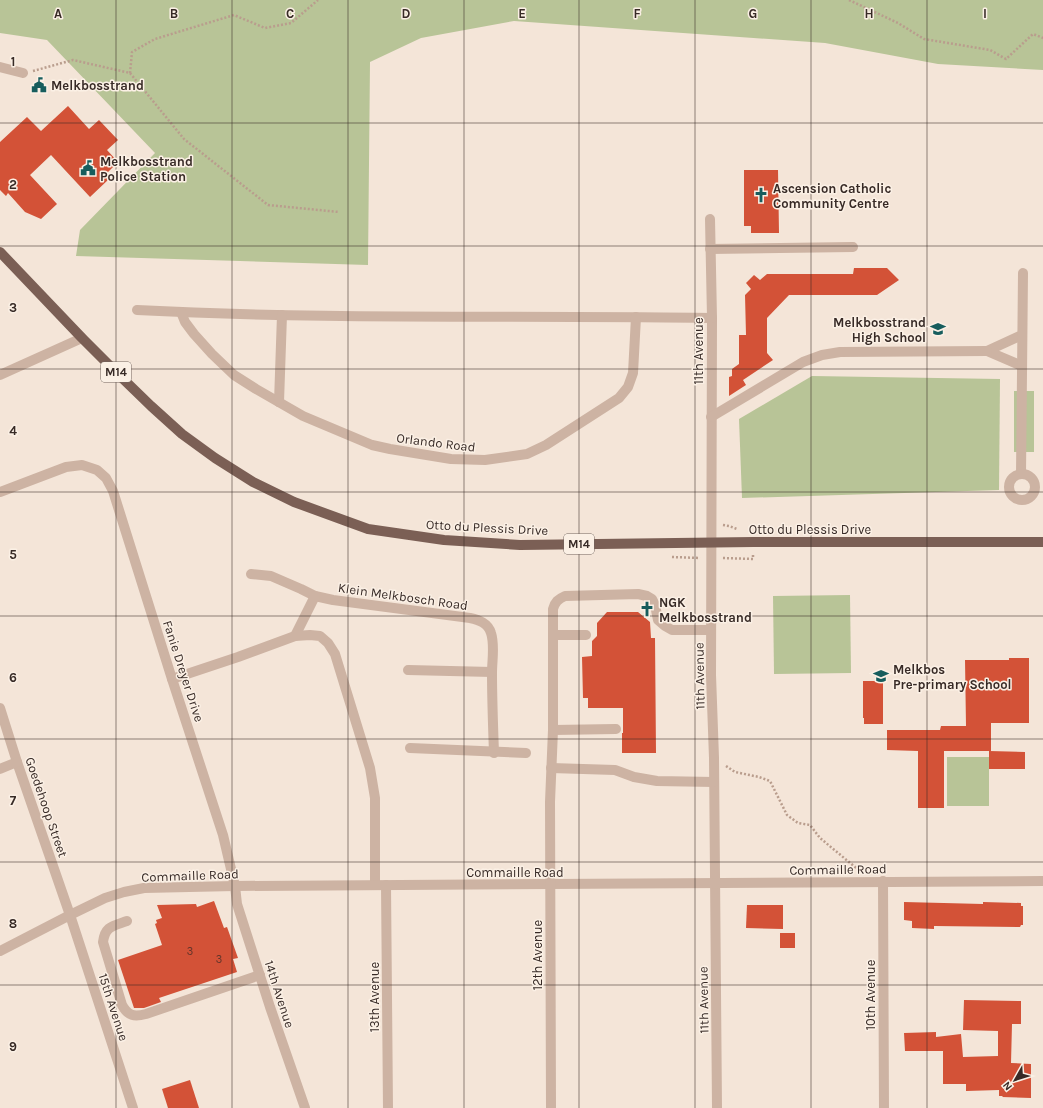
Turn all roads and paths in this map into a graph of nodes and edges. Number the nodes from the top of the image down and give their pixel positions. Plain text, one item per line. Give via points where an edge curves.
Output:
1 (318, 0) edge
2 (849, 0) edge
3 (1043, 38) edge
4 (0, 67) edge
5 (23, 73) joint
6 (130, 73) junction
7 (339, 212) dead end
8 (710, 219) dead end
9 (853, 247) dead end
10 (710, 249) junction
11 (0, 252) edge
12 (1023, 273) dead end
13 (137, 310) dead end
14 (181, 312) junction
15 (282, 315) junction
16 (636, 317) junction
17 (712, 318) junction
18 (1022, 335) junction
19 (82, 338) junction
20 (988, 351) junction
21 (1022, 366) junction
22 (0, 375) edge
23 (279, 402) junction
24 (711, 417) junction
25 (1020, 474) junction
26 (1038, 489) edge
27 (0, 492) edge
28 (1043, 542) edge
29 (711, 543) junction
30 (252, 574) dead end
31 (315, 596) junction
32 (711, 630) junction
33 (554, 635) junction
34 (586, 635) dead end
35 (295, 636) junction
36 (408, 670) dead end
37 (492, 672) junction
38 (172, 679) junction
39 (0, 708) edge
40 (616, 729) dead end
41 (553, 730) junction
42 (410, 748) dead end
43 (494, 753) junction
44 (526, 753) dead end
45 (714, 758) junction
46 (17, 762) junction
47 (551, 768) junction
48 (0, 769) edge
49 (714, 782) junction
50 (862, 871) dead end
51 (883, 881) junction
52 (1043, 881) edge
53 (715, 883) junction
54 (550, 884) junction
55 (375, 885) junction
56 (386, 885) junction
57 (235, 886) junction
58 (70, 915) junction
59 (127, 921) dead end
60 (0, 950) edge
61 (260, 974) junction
62 (134, 1108) edge
63 (305, 1108) edge
64 (388, 1108) edge
65 (551, 1108) edge
66 (717, 1108) edge
67 (884, 1108) edge

1 - 6 path via 290,23 265,28 234,16 155,39 132,52
2 - 3 path via 898,23 924,39 990,50 1006,60 1033,34
4 - 5 street
5 - 6 path via 73,60
6 - 7 path via 184,139 268,205
8 - 10 street, 11th Avenue
9 - 10 street
10 - 17 street, 11th Avenue
11 - 19 main road, M14
12 - 18 street
13 - 14 street
14 - 15 street
14 - 23 street, Orlando Road via 194,334 234,375
15 - 16 street
15 - 23 street
16 - 17 street
16 - 23 street, Orlando Road via 633,373 628,387 619,398 605,408 546,446 527,454 479,460 451,459 390,449 346,435
17 - 24 street, 11th Avenue
18 - 20 street
18 - 21 street
19 - 22 street
19 - 29 main road, Otto du Plessis Drive / M14 via 182,434 215,458 253,482 294,502 368,529 444,540 520,545
20 - 21 street
20 - 24 street via 840,352 822,355 803,362
21 - 25 street
24 - 29 street, 11th Avenue
25 - 26 street via 1032,479
25 - 26 street via 1010,481 1010,493 1014,497 1026,499
27 - 38 street, Fanie Dreyer Drive via 66,468 82,465 97,470 106,478 113,491
28 - 29 main road, Otto du Plessis Drive / M14
29 - 32 street, 11th Avenue
30 - 31 street, Klein Melkbosch Road via 271,576
31 - 35 street
31 - 37 street, Klein Melkbosch Road via 481,621 491,632 493,641
32 - 33 street, 12th Avenue via 672,630 664,626 658,620 652,599 647,596 565,596 556,602 553,609
32 - 45 street, 11th Avenue
33 - 34 street
33 - 41 street, 12th Avenue
35 - 38 street
35 - 55 street via 320,636 335,654 370,768 375,798
36 - 37 street
37 - 43 street, Klein Melkbosch Road
38 - 57 street, Fanie Dreyer Drive via 223,835
39 - 46 street, Goedehoop Street
40 - 41 street
41 - 47 street, 12th Avenue
42 - 43 street
43 - 44 street
45 - 49 street, 11th Avenue
45 - 50 path via 735,772 770,781 787,815 798,823 810,825 820,838
46 - 48 street
46 - 58 street, Goedehoop Street
47 - 49 street via 615,770 657,781
47 - 54 street, 12th Avenue
49 - 53 street, 11th Avenue
51 - 52 street, Commaille Road
51 - 53 street, Commaille Road
51 - 67 street, 10th Avenue
53 - 54 street, Commaille Road
53 - 66 street, 11th Avenue
54 - 56 street, Commaille Road
54 - 65 street, 12th Avenue
55 - 56 street, Commaille Road
55 - 57 street, Commaille Road
56 - 64 street, 13th Avenue
57 - 58 street, Commaille Road via 144,888 105,898
57 - 61 street, 14th Avenue via 237,904
58 - 60 street, Commaille Road
58 - 62 street, 15th Avenue
59 - 61 street via 109,928 105,932 103,942 122,1005 130,1014 137,1017
61 - 63 street, 14th Avenue

